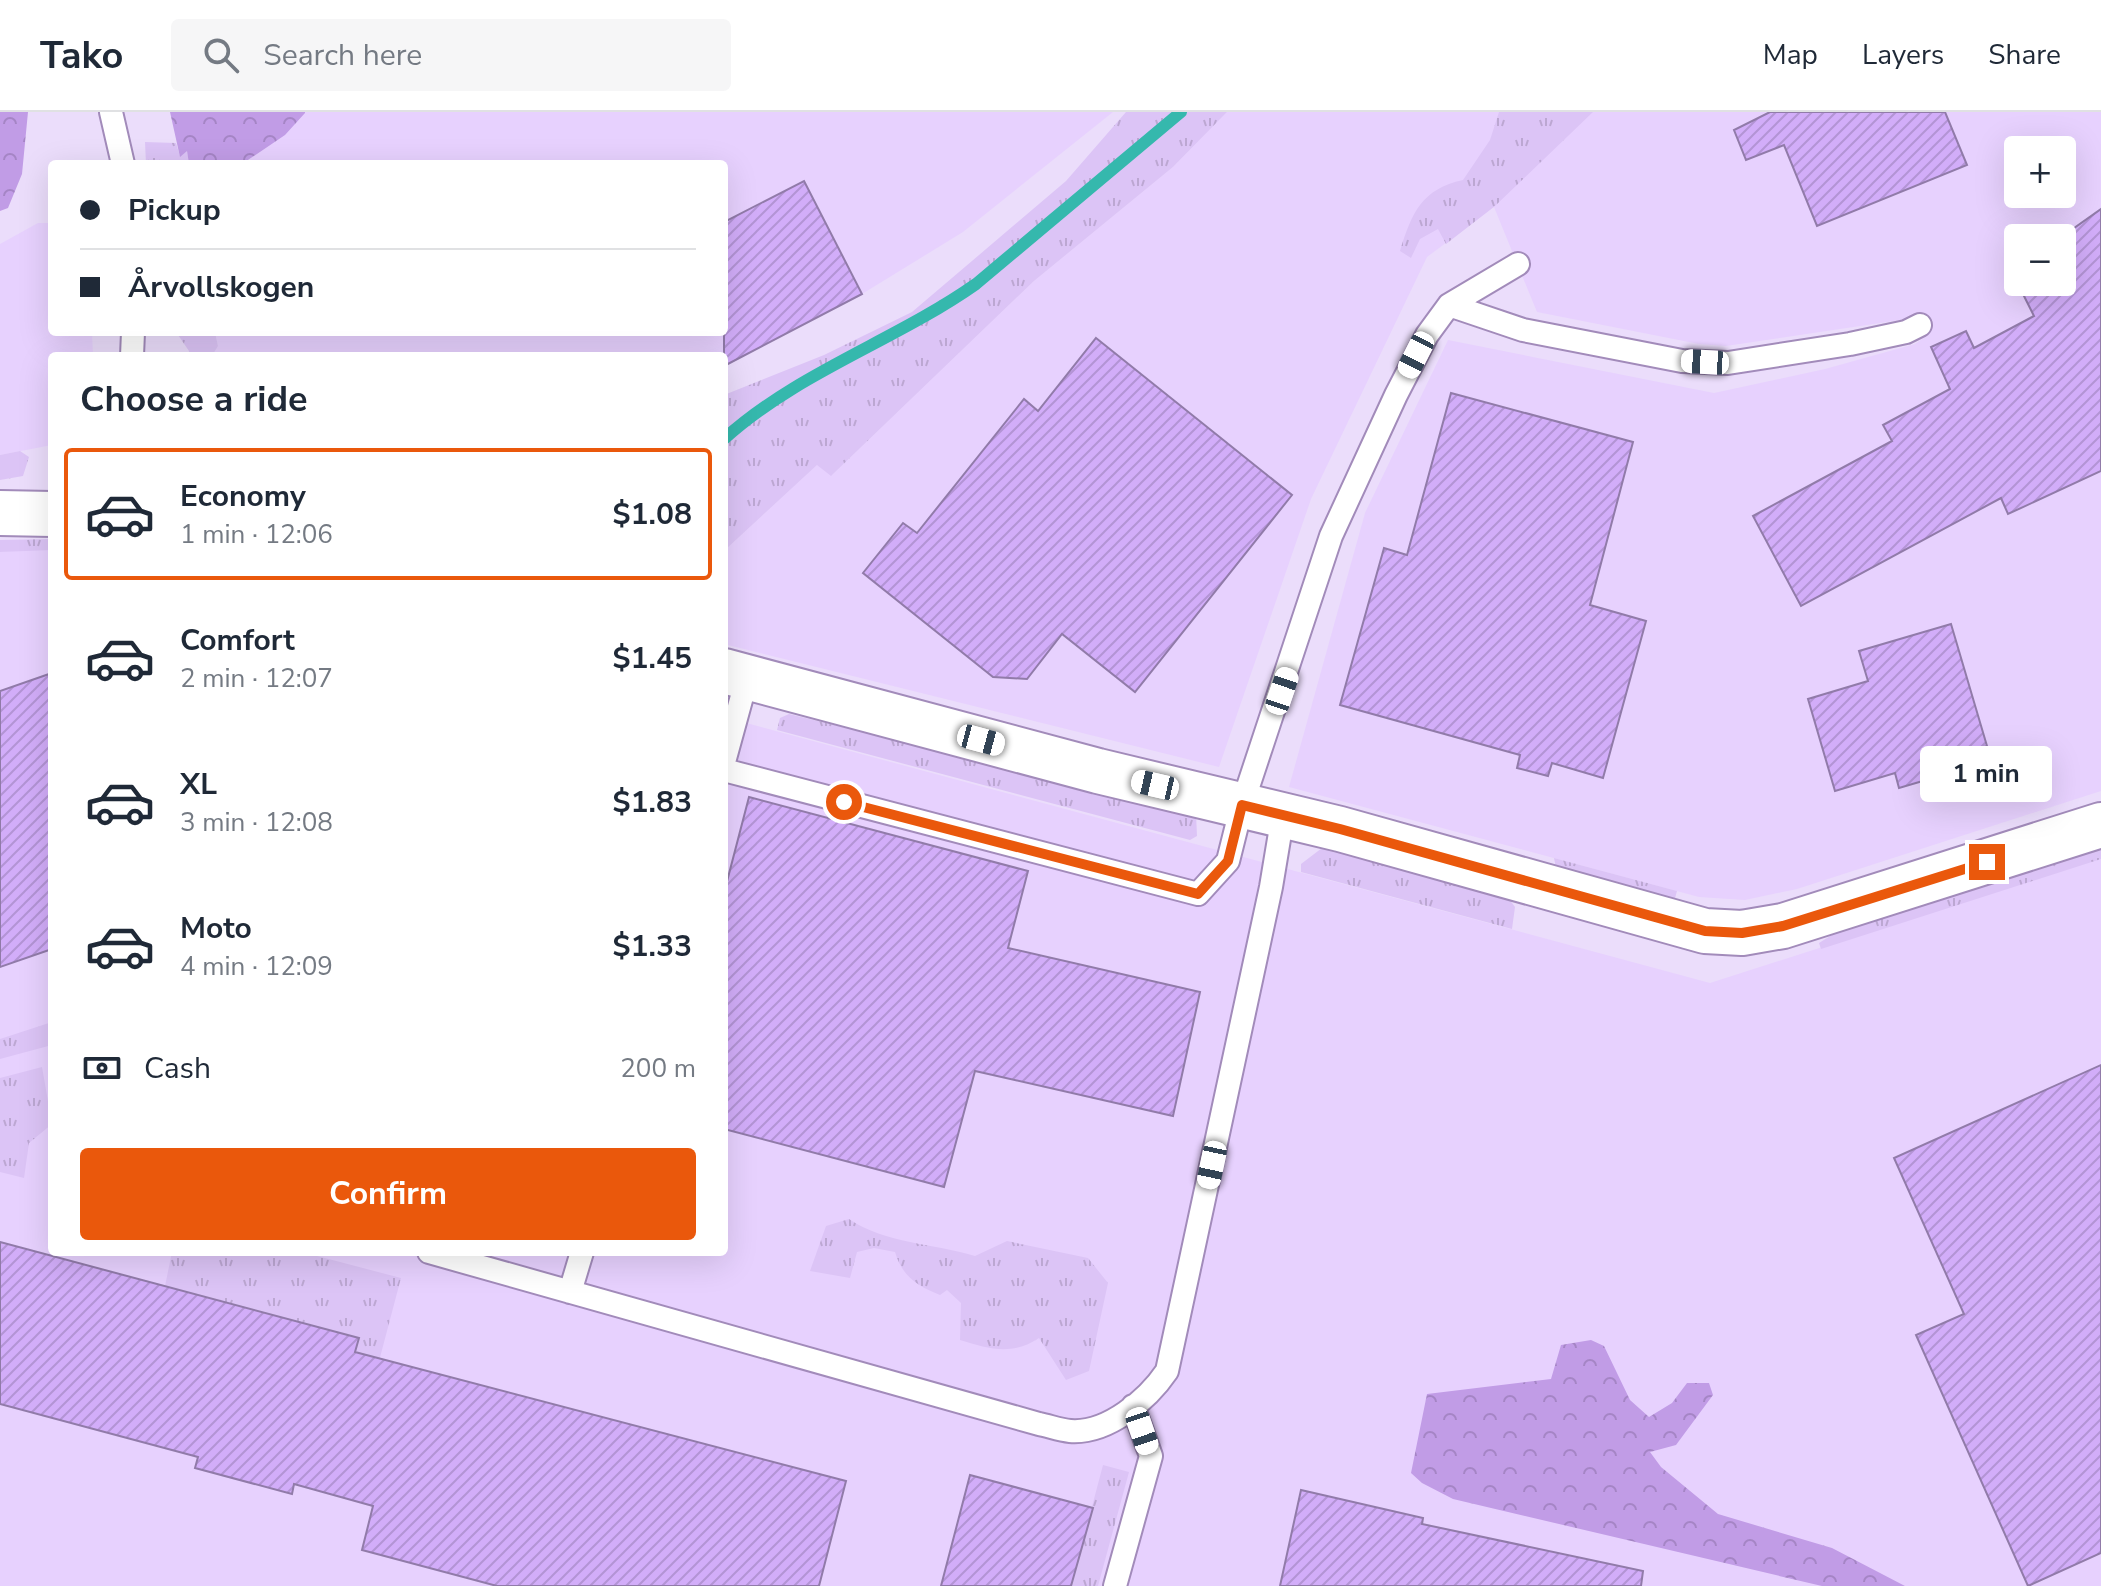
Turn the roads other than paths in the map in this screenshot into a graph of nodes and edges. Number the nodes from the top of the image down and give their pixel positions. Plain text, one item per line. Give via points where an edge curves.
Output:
1 (111, 112) edge
2 (122, 160) edge
3 (1518, 264) dead end
4 (1449, 305) junction
5 (1920, 325) dead end
6 (0, 513) edge
7 (48, 514) edge
8 (736, 674) edge
9 (728, 733) edge
10 (728, 771) edge
11 (1262, 810) junction
12 (2101, 825) edge
13 (443, 1256) edge
14 (581, 1256) edge
15 (570, 1292) junction
16 (1133, 1406) junction
17 (1115, 1586) edge

1 - 2 lane
3 - 4 lane
4 - 5 lane via 1523,330 1682,361 1728,363 1850,344
4 - 11 lane via 1427,335 1331,536
6 - 7 street
8 - 9 lane
8 - 11 street
10 - 11 lane via 1198,894
11 - 12 street via 1705,931 1742,933 1783,926
11 - 16 lane via 1268,903 1167,1371 1153,1392
13 - 15 lane
14 - 15 lane
15 - 16 lane via 1073,1431 1109,1422
16 - 17 lane via 1151,1456

